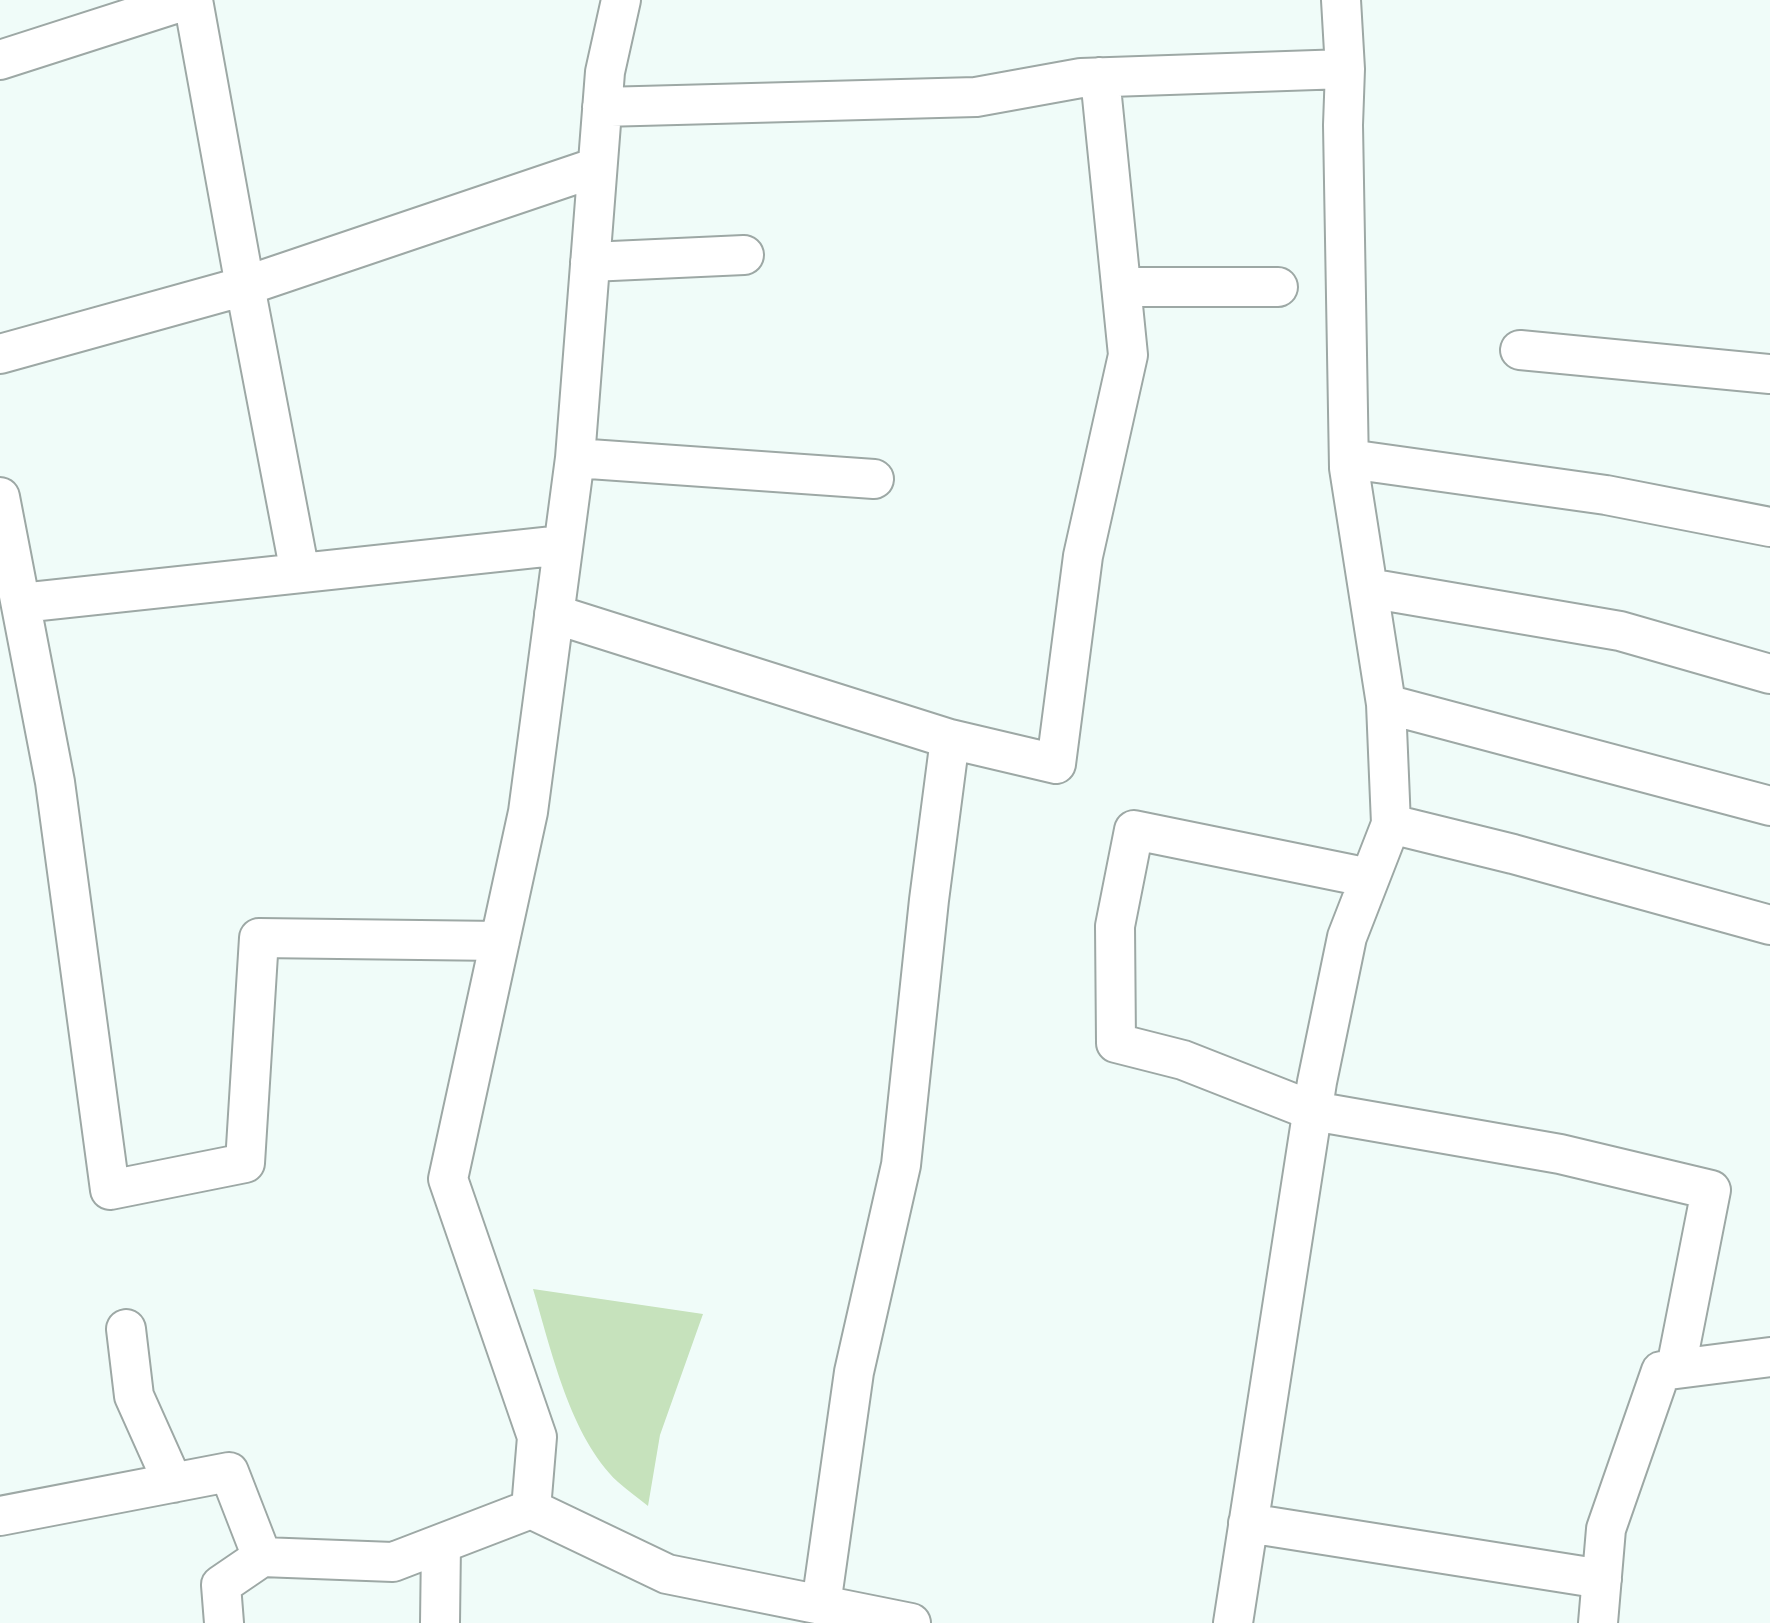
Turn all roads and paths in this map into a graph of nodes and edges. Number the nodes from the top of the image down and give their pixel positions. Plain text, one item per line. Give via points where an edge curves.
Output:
1 (187, 0) edge
2 (193, 0) edge
3 (621, 0) edge
4 (1341, 0) edge
5 (0, 60) edge
6 (1345, 69) junction
7 (1100, 77) junction
8 (602, 107) junction
9 (597, 167) junction
10 (744, 255) dead end
11 (590, 262) junction
12 (245, 286) junction
13 (1121, 287) junction
14 (1278, 287) dead end
15 (1520, 350) dead end
16 (0, 354) edge
17 (1770, 374) edge
18 (575, 458) junction
19 (1349, 459) junction
20 (874, 479) dead end
21 (0, 497) edge
22 (1770, 527) edge
23 (563, 545) junction
24 (300, 573) junction
25 (1368, 588) junction
26 (20, 603) junction
27 (554, 614) junction
28 (1770, 674) edge
29 (1386, 704) junction
30 (950, 739) junction
31 (1770, 806) edge
32 (1391, 824) junction
33 (1370, 878) junction
34 (1770, 925) edge
35 (500, 941) junction
36 (1313, 1111) junction
37 (126, 1329) dead end
38 (1770, 1357) edge
39 (1676, 1368) junction
40 (173, 1483) junction
41 (1, 1509) edge
42 (531, 1509) junction
43 (1248, 1523) junction
44 (441, 1544) junction
45 (262, 1557) junction
46 (1602, 1579) junction
47 (821, 1605) junction
48 (224, 1623) edge
49 (440, 1623) edge
50 (911, 1623) edge
51 (1233, 1623) edge
52 (1598, 1623) edge

1 - 5 street
2 - 12 street
3 - 8 street via 604,72
4 - 6 street
6 - 7 street
6 - 19 street
7 - 8 street via 976,97
7 - 13 street
8 - 9 street
9 - 11 street
9 - 12 street
10 - 11 street
11 - 18 street
12 - 16 street
12 - 24 street
13 - 14 street
13 - 30 street via 1128,355 1083,556 1056,764
15 - 17 street
18 - 20 street
18 - 23 street
19 - 22 street via 1606,495
19 - 25 street
21 - 26 street
23 - 24 street
23 - 27 street
24 - 26 street
25 - 28 street via 1620,631
25 - 29 street
26 - 35 street via 55,782 110,1190 245,1163 259,938
27 - 30 street
27 - 35 street via 528,812
29 - 31 street
29 - 32 street
30 - 47 street via 901,1165 854,1372
32 - 33 street
32 - 34 street
33 - 36 street via 1347,937
33 - 36 street via 1134,830 1115,926 1115,1043 1183,1060
35 - 42 street via 448,1179 537,1437
36 - 39 street via 1560,1154 1711,1190
36 - 43 street
37 - 40 street via 134,1396
38 - 39 street
39 - 46 street via 1661,1370 1606,1529
40 - 41 street
40 - 45 street via 229,1472
42 - 44 street
42 - 47 street via 667,1574
43 - 46 street
43 - 51 street
44 - 45 street via 393,1562
44 - 49 street
45 - 48 street via 221,1585
46 - 52 street
47 - 50 street

